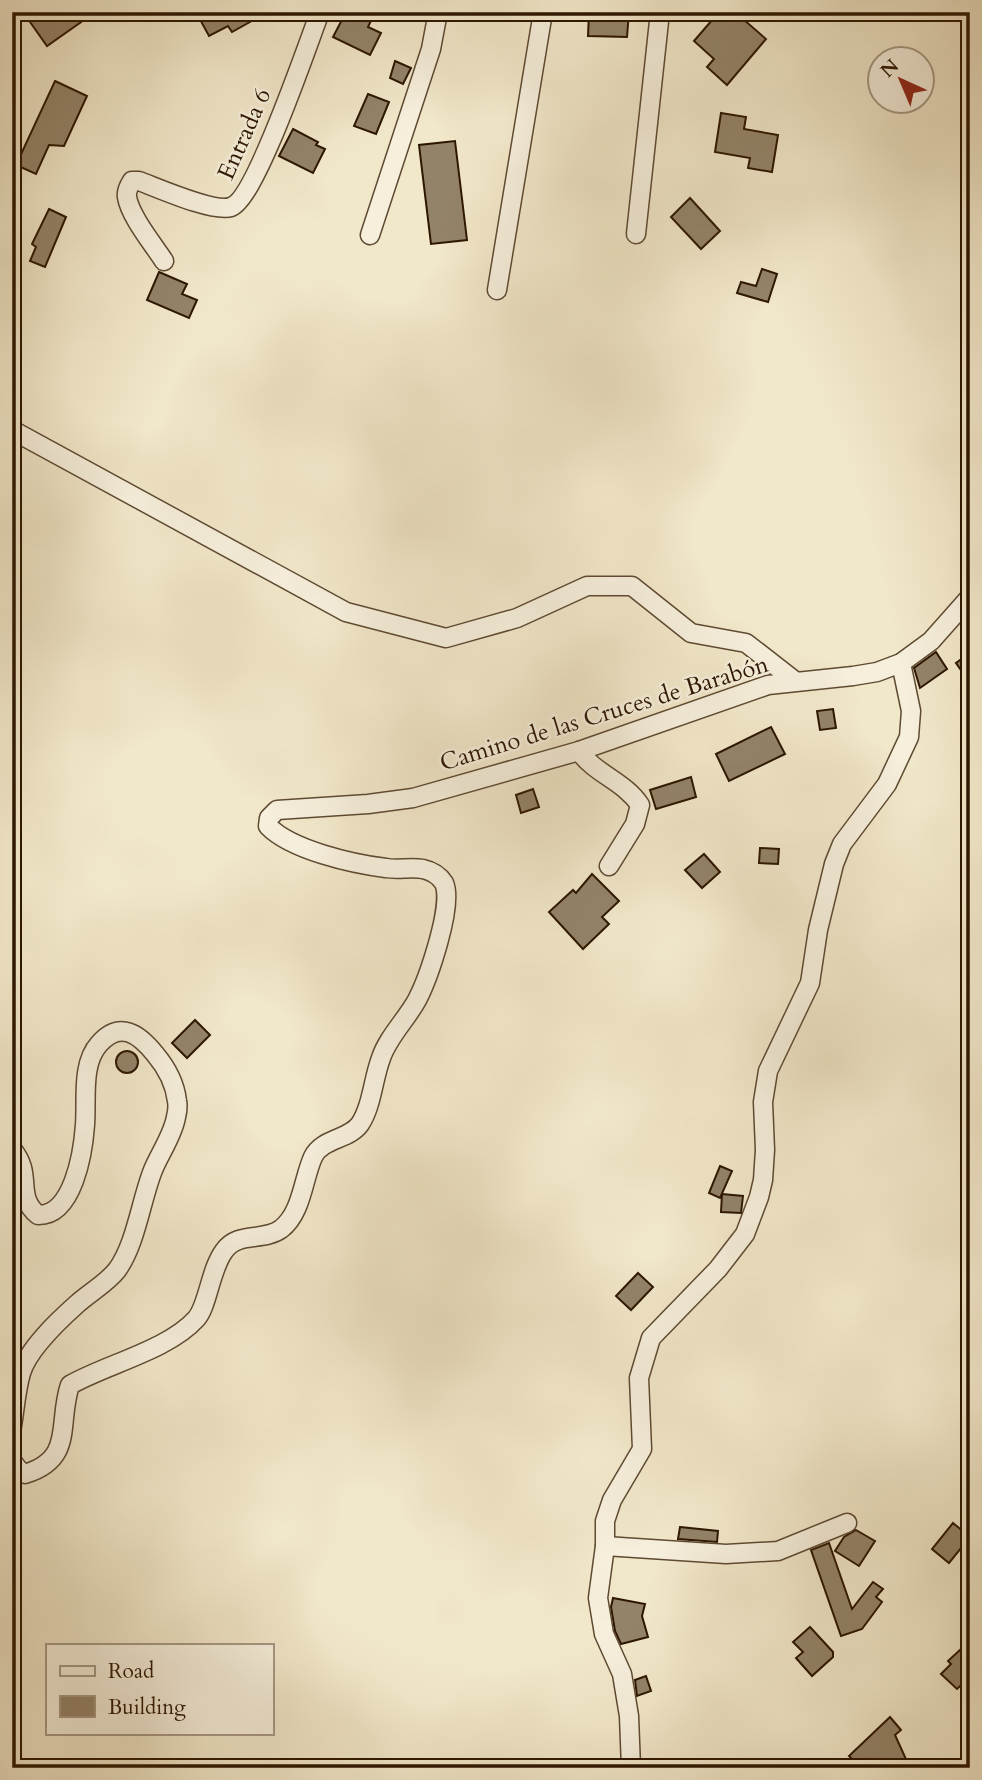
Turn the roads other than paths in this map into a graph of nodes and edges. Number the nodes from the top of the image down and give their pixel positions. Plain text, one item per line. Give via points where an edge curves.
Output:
1 (320, 12) edge
2 (438, 12) edge
3 (543, 12) edge
4 (660, 12) edge
5 (636, 234) dead end
6 (370, 235) dead end
7 (164, 261) dead end
8 (497, 290) dead end
9 (12, 430) edge
10 (970, 597) edge
11 (901, 663) junction
12 (795, 681) junction
13 (579, 751) junction
14 (609, 866) dead end
15 (12, 1149) edge
16 (12, 1426) edge
17 (12, 1461) edge
18 (847, 1523) dead end
19 (605, 1546) junction
20 (631, 1768) edge

1 - 7 street, Entrada 6 via 280,119 248,191 238,203 215,207 139,181 129,185 126,194 131,209
2 - 6 street via 431,49
3 - 8 street
4 - 5 street
9 - 12 street via 346,612 446,638 517,618 587,586 632,586 691,633 746,643
10 - 11 street, Camino de las Cruces de Barabón via 931,641
11 - 12 street, Camino de las Cruces de Barabón via 877,672
11 - 19 street via 911,711 909,737 887,784 842,845 834,864 810,983 768,1071 759,1197 745,1234 651,1338 639,1378 642,1449 612,1500 605,1521
12 - 13 street, Camino de las Cruces de Barabón via 768,685
13 - 14 street via 587,763 632,793 640,805 635,824
13 - 17 street, Camino de las Cruces de Barabón via 414,797 293,807 277,810 269,818 268,827 276,835 334,857 437,874 444,885 446,909 418,998 381,1055 361,1121 354,1132 314,1154 300,1197 282,1228 225,1248 198,1318 176,1335 70,1385 61,1443 49,1463 25,1474
15 - 16 street via 25,1172 28,1207 38,1215 53,1212 74,1181 93,1051 115,1032 135,1034 170,1076 176,1118 131,1241 117,1270 74,1306 32,1351 21,1372
18 - 19 street via 778,1551 726,1554
19 - 20 street via 598,1598 604,1634 622,1674

